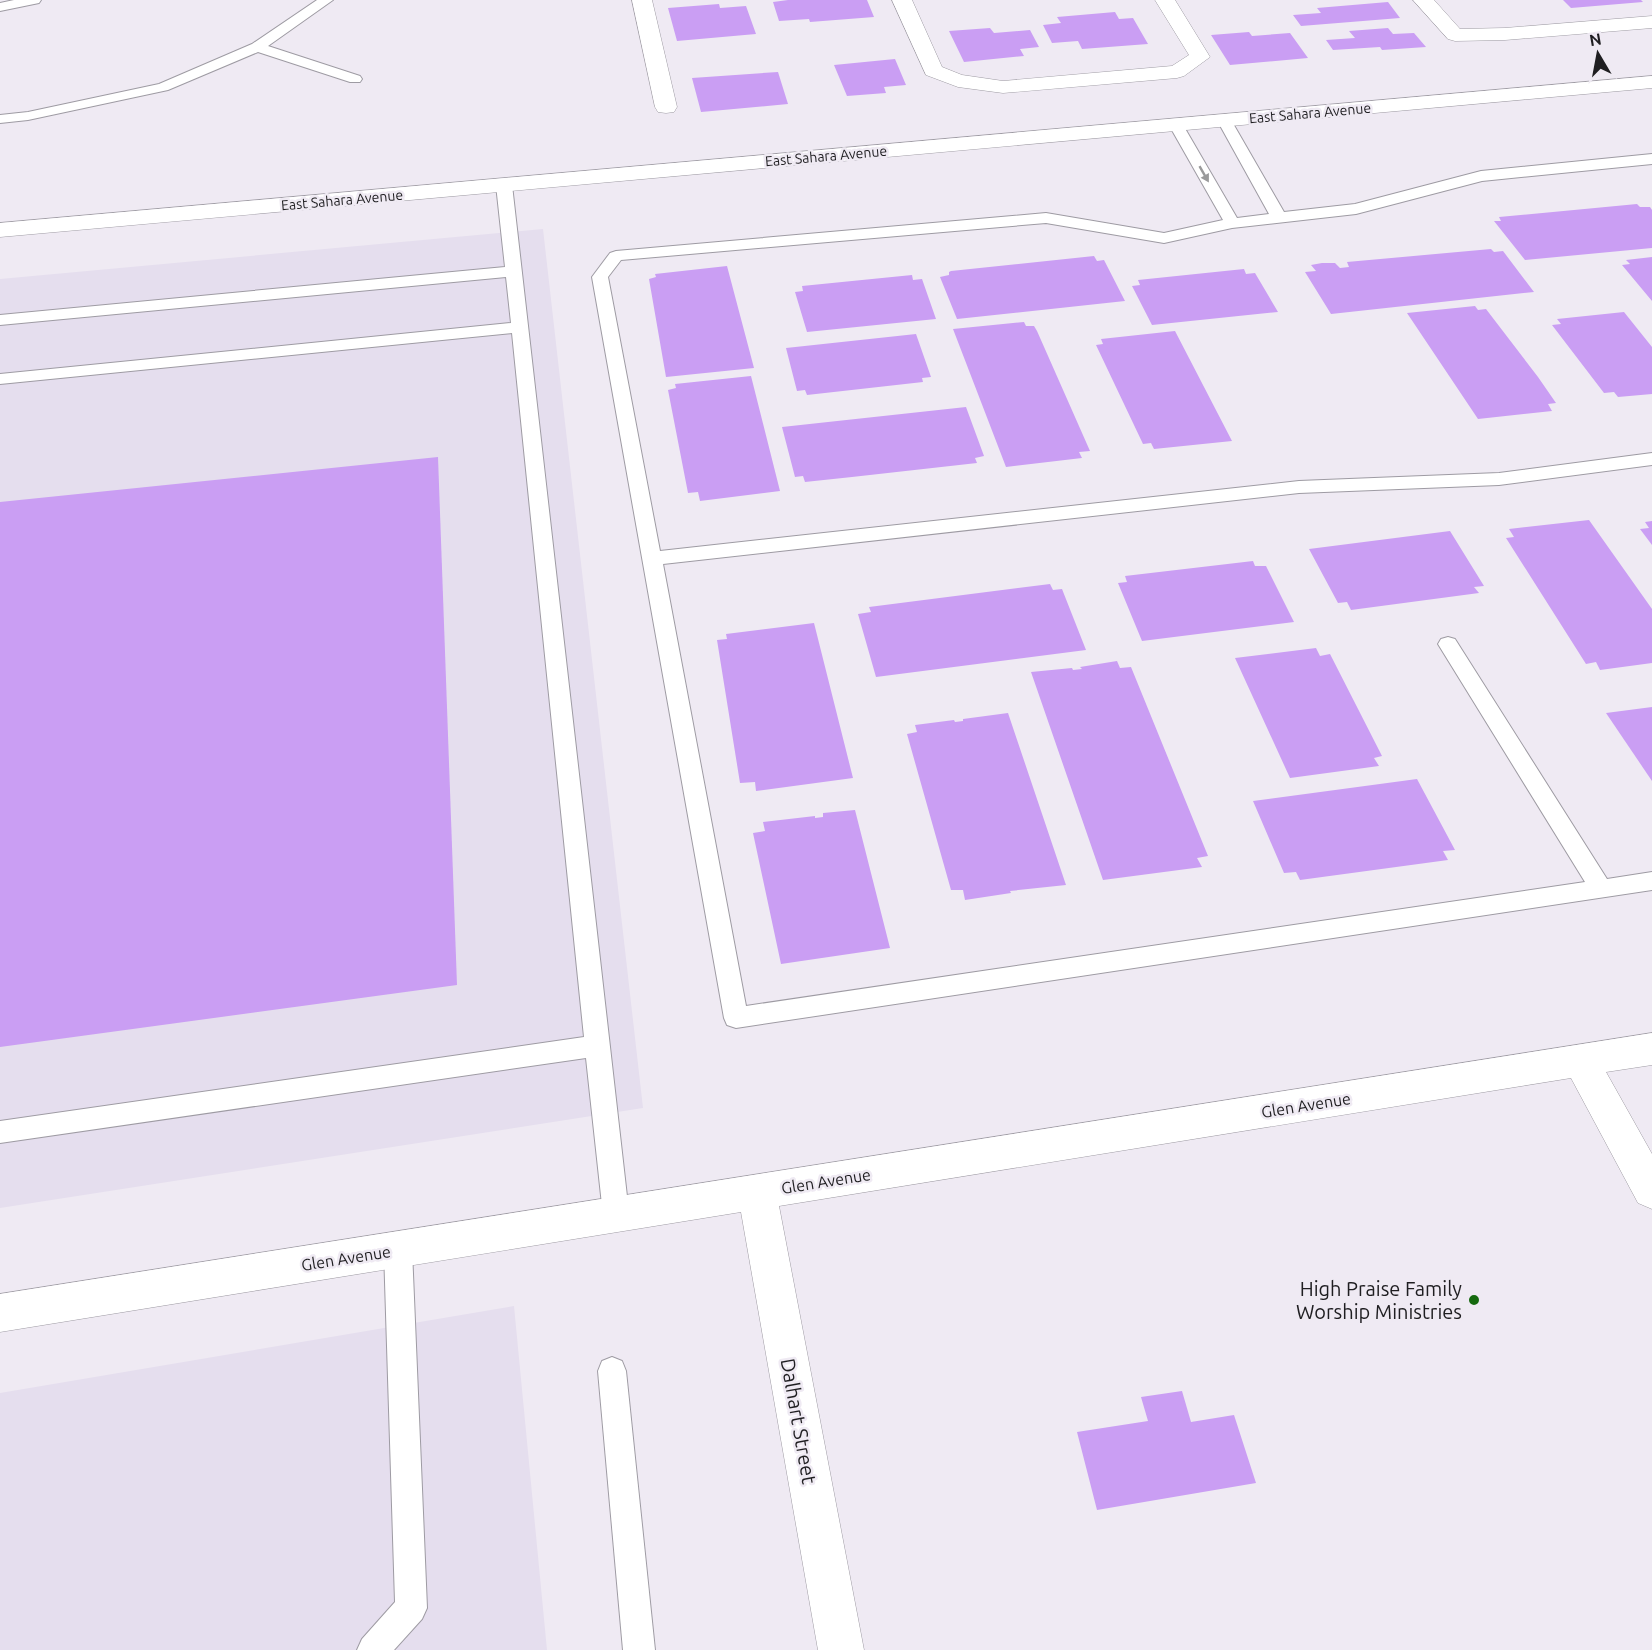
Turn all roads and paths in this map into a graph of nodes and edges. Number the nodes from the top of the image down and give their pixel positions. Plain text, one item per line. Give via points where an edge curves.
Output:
1 (34, 0) edge
2 (326, 0) edge
3 (642, 0) edge
4 (902, 0) edge
5 (1165, 0) edge
6 (1423, 0) edge
7 (0, 7) edge
8 (1652, 22) edge
9 (257, 47) junction
10 (356, 79) dead end
11 (1652, 82) edge
12 (666, 107) dead end
13 (0, 119) edge
14 (1224, 120) junction
15 (1176, 125) junction
16 (1652, 159) edge
17 (504, 185) junction
18 (1279, 218) junction
19 (1232, 223) junction
20 (0, 230) edge
21 (513, 271) junction
22 (0, 320) edge
23 (519, 327) junction
24 (0, 379) edge
25 (1652, 459) edge
26 (651, 559) junction
27 (1448, 644) dead end
28 (1652, 880) edge
29 (1601, 888) junction
30 (596, 1046) junction
31 (1652, 1049) edge
32 (1581, 1060) junction
33 (0, 1132) edge
34 (1652, 1191) edge
35 (757, 1192) junction
36 (616, 1215) junction
37 (398, 1250) junction
38 (0, 1313) edge
39 (612, 1371) dead end
40 (374, 1650) edge
41 (639, 1650) edge
42 (841, 1650) edge

1 - 7 lane
2 - 9 lane
3 - 12 street
4 - 5 street via 933,70 958,81 1003,87 1177,72 1200,57
6 - 8 street via 1455,35
9 - 10 lane
9 - 13 lane via 163,87
11 - 14 street, East Sahara Avenue
14 - 15 street, East Sahara Avenue
14 - 18 lane
15 - 17 street, East Sahara Avenue
15 -> 19 lane
16 - 18 lane via 1481,176 1356,209
17 - 20 street, East Sahara Avenue
17 - 21 lane
18 - 19 lane
19 - 26 lane via 1164,238 1046,218 615,256 600,277
21 - 22 lane
21 - 23 lane
23 - 24 lane
23 - 30 lane
25 - 26 lane via 1499,479 1299,487
26 - 29 lane via 736,1018
27 - 29 lane
28 - 29 lane
30 - 33 lane
30 - 36 lane
31 - 32 street, Glen Avenue
32 - 34 street
32 - 35 street, Glen Avenue
35 - 36 street, Glen Avenue
35 - 42 street, Dalhart Street
36 - 37 street, Glen Avenue
37 - 38 street, Glen Avenue
37 - 40 lane via 411,1608
39 - 41 lane

